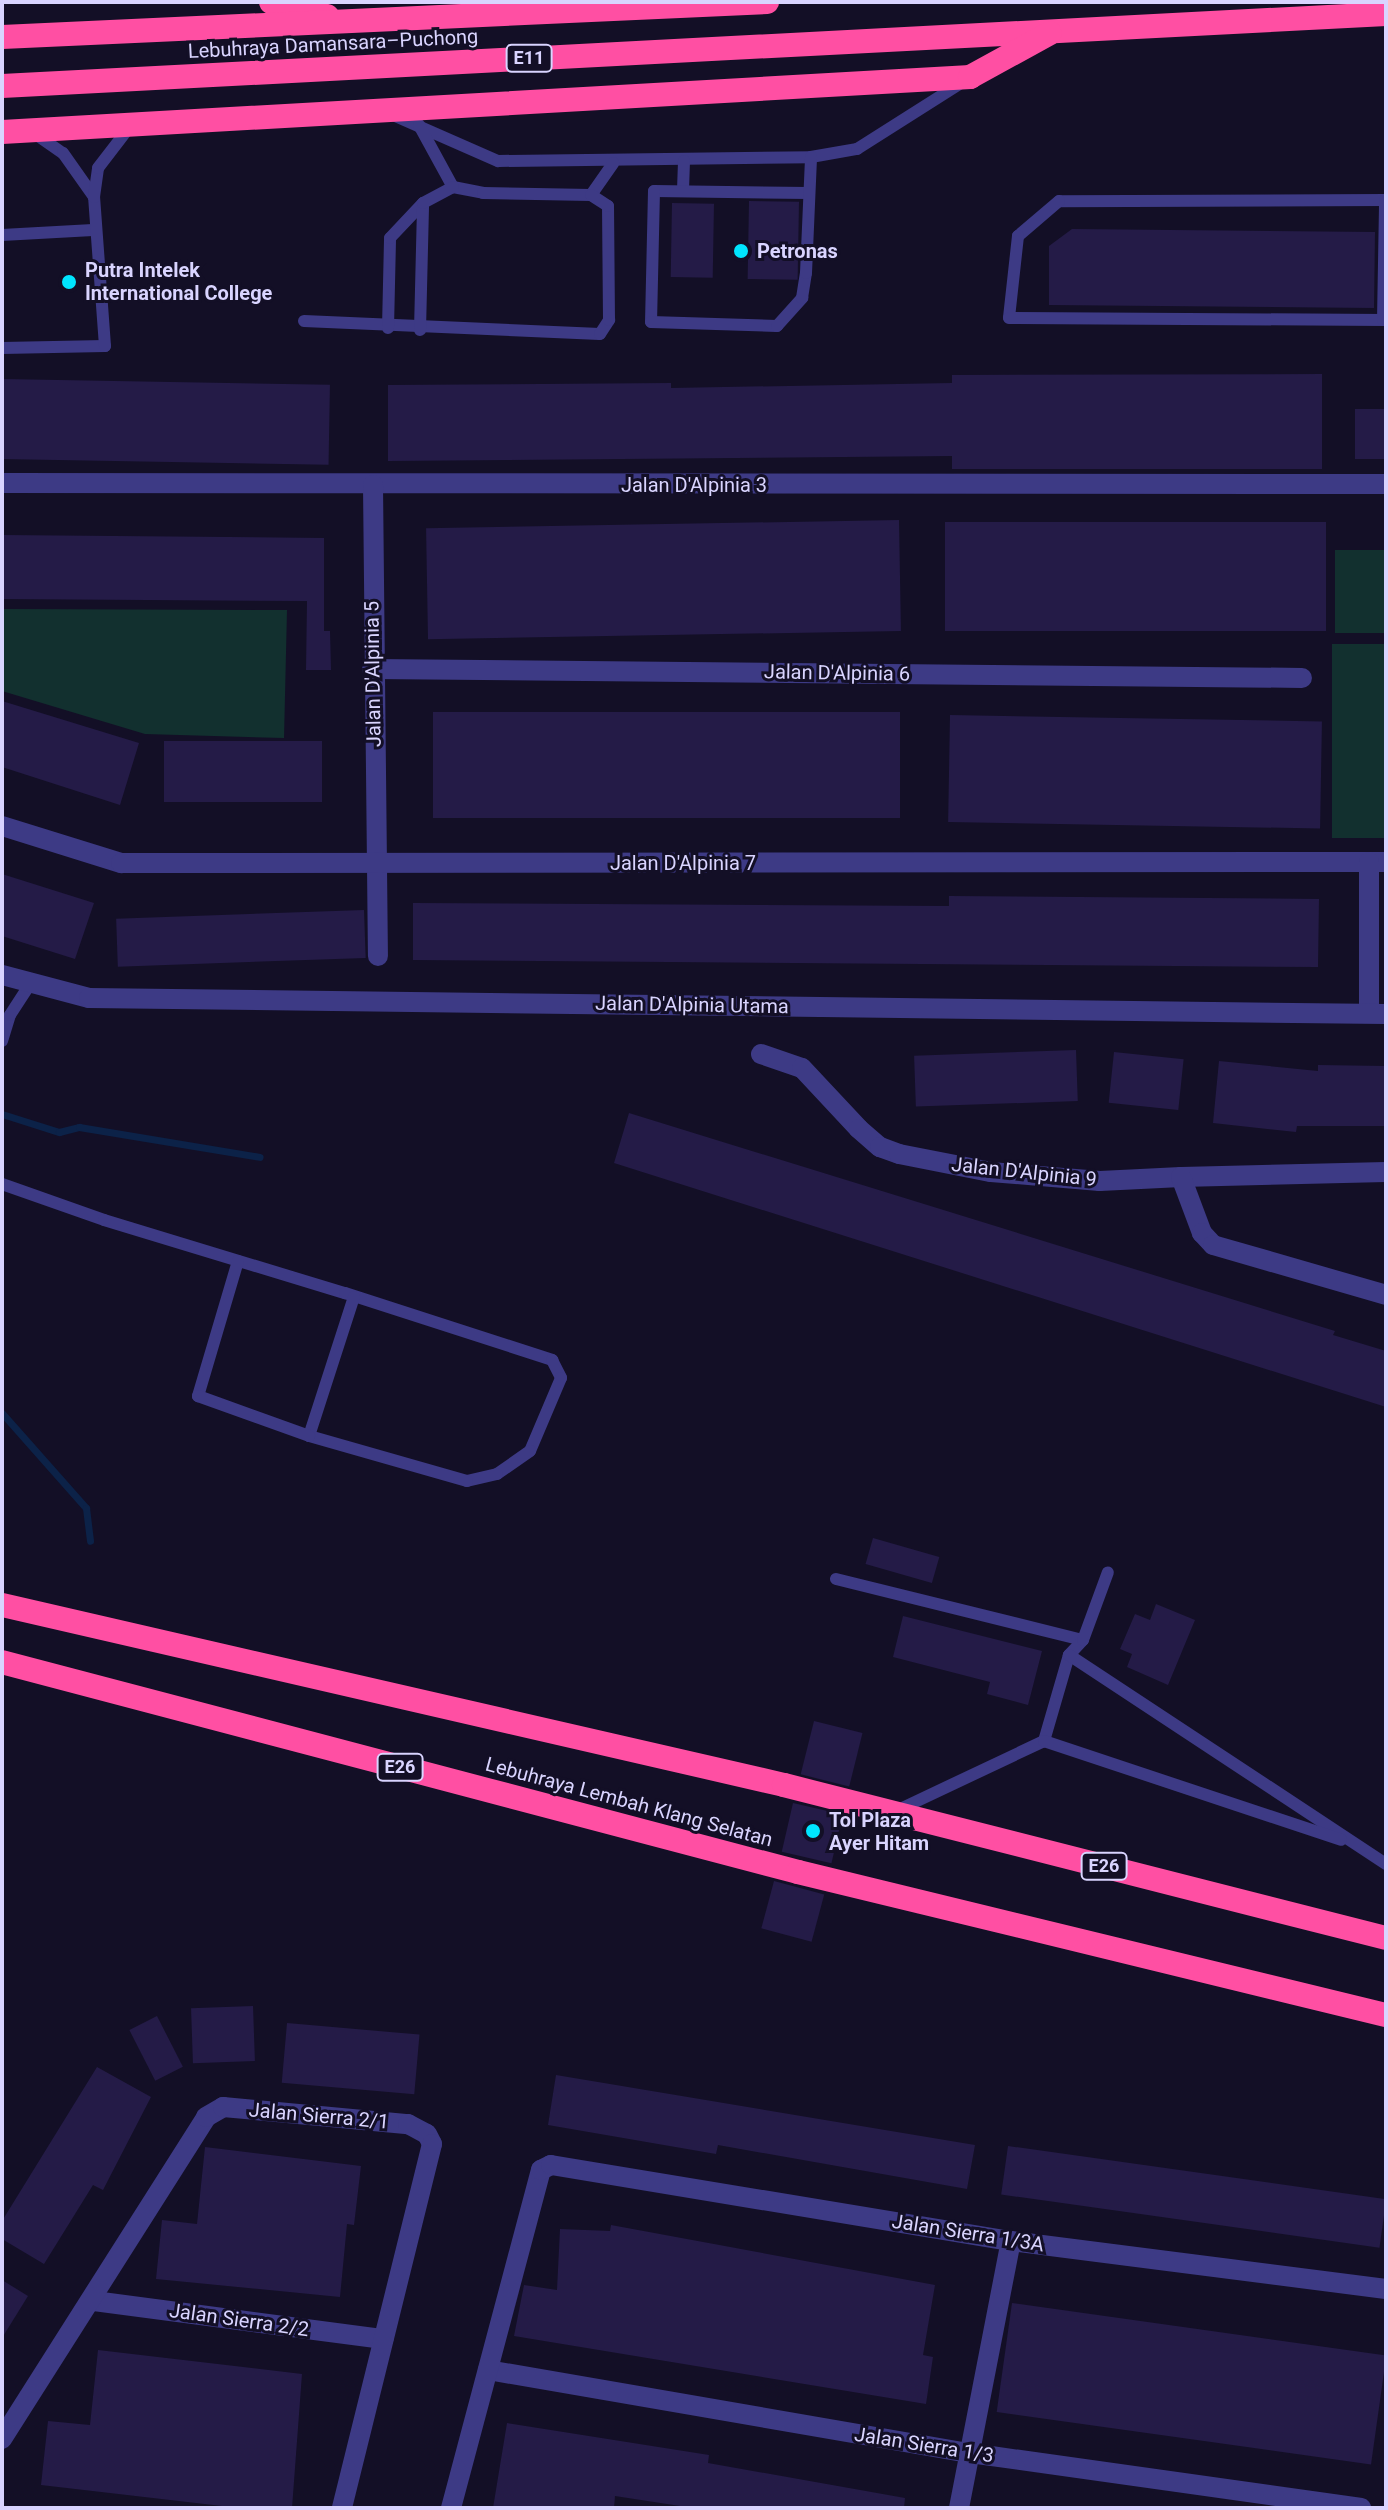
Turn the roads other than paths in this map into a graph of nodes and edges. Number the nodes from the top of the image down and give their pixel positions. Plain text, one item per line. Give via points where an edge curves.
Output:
1 (271, 2) edge
2 (767, 2) edge
3 (1386, 14) edge
4 (359, 23) junction
5 (1056, 30) junction
6 (2, 37) edge
7 (970, 77) junction
8 (2, 86) edge
9 (379, 110) junction
10 (134, 125) junction
11 (419, 125) junction
12 (28, 130) junction
13 (2, 132) edge
14 (811, 157) junction
15 (684, 161) junction
16 (613, 163) junction
17 (453, 187) junction
18 (683, 190) junction
19 (809, 193) junction
20 (591, 195) junction
21 (94, 197) junction
22 (1385, 200) edge
23 (423, 203) junction
24 (93, 230) junction
25 (2, 235) edge
26 (1385, 320) edge
27 (304, 321) dead end
28 (388, 328) junction
29 (420, 330) junction
30 (2, 348) edge
31 (2, 483) edge
32 (1386, 484) edge
33 (373, 485) junction
34 (372, 669) junction
35 (1302, 678) dead end
36 (2, 826) edge
37 (1378, 862) edge
38 (376, 863) junction
39 (378, 956) dead end
40 (1378, 956) edge
41 (2, 975) edge
42 (31, 983) junction
43 (1378, 1013) edge
44 (2, 1041) edge
45 (761, 1054) dead end
46 (1386, 1172) edge
47 (1181, 1177) junction
48 (2, 1184) edge
49 (238, 1261) junction
50 (1386, 1295) edge
51 (354, 1297) junction
52 (309, 1436) junction
53 (1108, 1572) dead end
54 (836, 1579) dead end
55 (2, 1605) edge
56 (1083, 1640) junction
57 (1069, 1655) junction
58 (2, 1662) edge
59 (1044, 1741) junction
60 (893, 1812) junction
61 (1356, 1845) junction
62 (1386, 1864) edge
63 (1386, 1938) edge
64 (1386, 2015) edge
65 (1011, 2241) junction
66 (1386, 2289) edge
67 (94, 2301) junction
68 (384, 2339) junction
69 (488, 2370) junction
70 (2, 2439) edge
71 (970, 2453) junction
72 (342, 2508) edge
73 (451, 2508) edge
74 (959, 2508) edge
75 (1361, 2508) edge

1 - 4 highway
2 - 4 highway, Lebuhraya Damansara–Puchong / E11
3 - 5 highway, Lebuhraya Damansara–Puchong / E11
4 - 6 highway, Lebuhraya Damansara–Puchong / E11
5 - 7 highway
5 - 8 highway, Lebuhraya Damansara–Puchong / E11
7 - 9 highway
7 - 14 lane via 857,149
9 - 10 highway
9 - 11 lane
10 - 12 highway
10 - 21 lane via 119,136 98,168
11 - 16 lane via 498,161
11 - 17 lane
12 - 13 highway
12 - 21 lane via 63,153
14 - 15 lane
14 - 19 lane
15 - 16 lane
15 - 18 lane
16 - 20 lane
17 - 20 lane via 483,193
17 - 23 lane
18 - 19 lane
18 - 19 lane via 659,189 650,196 650,315 656,326 777,326 802,298
20 - 29 lane via 608,206 609,320 600,334
21 - 24 lane
22 - 26 lane
22 - 26 lane via 1059,201 1018,236 1009,318
23 - 28 lane via 390,238
23 - 29 lane
24 - 25 lane
24 - 30 lane via 105,346
27 - 28 lane
28 - 29 lane
31 - 33 street, Jalan D'Alpinia 3
32 - 33 street, Jalan D'Alpinia 3
33 - 34 street, Jalan D'Alpinia 5
34 - 35 street, Jalan D'Alpinia 6
34 - 38 street, Jalan D'Alpinia 5
36 - 38 street, Jalan D'Alpinia 7 via 121,863
37 - 38 street, Jalan D'Alpinia 7
37 - 40 street
38 - 39 street, Jalan D'Alpinia 5
40 - 43 street
41 - 42 street, Jalan D'Alpinia Utama
42 - 43 street, Jalan D'Alpinia Utama via 89,998
42 - 44 lane via 10,1015
45 - 47 street, Jalan D'Alpinia 9 via 802,1068 859,1129 880,1147 899,1154 991,1172
46 - 47 street, Jalan D'Alpinia 9
47 - 50 street via 1202,1233 1213,1245
48 - 49 lane
49 - 51 lane
49 - 52 lane via 198,1396
51 - 52 lane
51 - 52 lane via 552,1360 561,1378 530,1451 497,1474 467,1481
53 - 56 lane
54 - 56 lane
55 - 60 highway, E26
56 - 57 lane
57 - 59 lane
57 - 61 lane
58 - 64 highway, Lebuhraya Lembah Klang Selatan / E26 via 798,1872
59 - 60 lane
59 - 61 lane
60 - 63 highway, E26
61 - 62 lane
65 - 66 street, Jalan Sierra 1/3A
65 - 69 street, Jalan Sierra 1/3A via 551,2165 541,2170
65 - 71 street
67 - 68 street, Jalan Sierra 2/2
67 - 68 street, Jalan Sierra 2/1 via 206,2117 223,2107 408,2124 427,2134 432,2144
67 - 70 street, Jalan Sierra 2/1
68 - 72 street, Jalan Sierra 2/1
69 - 71 street, Jalan Sierra 1/3
69 - 73 street
71 - 74 street
71 - 75 street, Jalan Sierra 1/3

